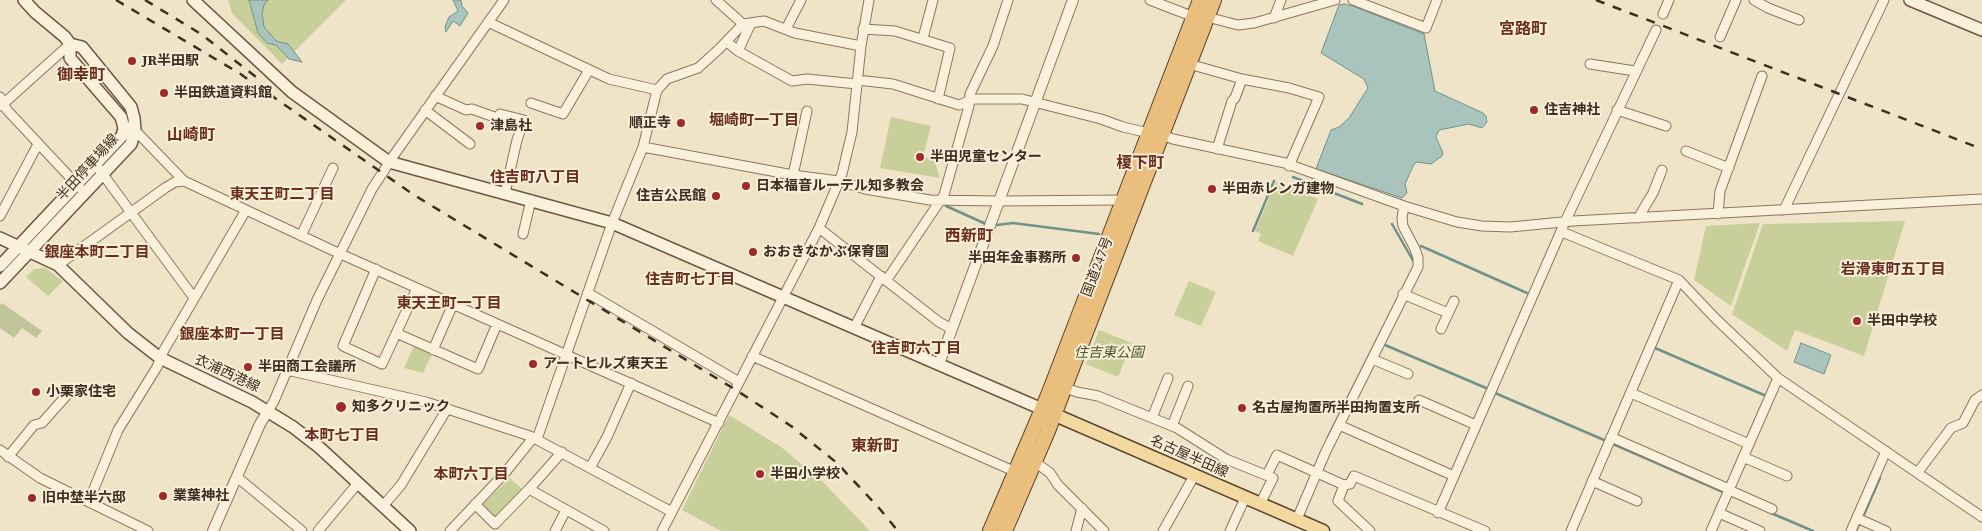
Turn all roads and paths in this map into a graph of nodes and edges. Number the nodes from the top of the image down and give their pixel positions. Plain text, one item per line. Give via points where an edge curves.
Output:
1 (24, 0) edge
2 (193, 0) edge
3 (504, 0) edge
4 (716, 0) edge
5 (801, 0) edge
6 (869, 0) edge
7 (932, 0) edge
8 (1008, 0) edge
9 (1073, 0) edge
10 (1150, 0) edge
11 (1200, 0) edge
12 (1214, 0) edge
13 (1280, 0) edge
14 (1335, 0) edge
15 (1353, 0) edge
16 (1437, 0) edge
17 (1669, 0) edge
18 (1736, 0) edge
19 (1754, 0) edge
20 (1884, 0) edge
21 (1910, 0) edge
22 (1663, 14) dead end
23 (1200, 17) junction
24 (1274, 18) junction
25 (1799, 20) dead end
26 (488, 22) junction
27 (747, 24) junction
28 (786, 29) junction
29 (863, 29) junction
30 (1656, 30) dead end
31 (1982, 30) edge
32 (1720, 37) dead end
33 (923, 38) junction
34 (727, 42) junction
35 (70, 44) junction
36 (861, 46) junction
37 (738, 51) junction
38 (1189, 64) junction
39 (1590, 64) dead end
40 (589, 70) junction
41 (1635, 71) junction
42 (1762, 76) dead end
43 (1242, 79) junction
44 (857, 82) junction
45 (657, 90) junction
46 (435, 96) junction
47 (938, 99) junction
48 (970, 101) junction
49 (2, 102) edge
50 (1036, 102) junction
51 (531, 103) dead end
52 (425, 110) junction
53 (1617, 110) junction
54 (807, 111) dead end
55 (122, 117) junction
56 (1666, 126) dead end
57 (135, 130) junction
58 (1156, 134) junction
59 (38, 144) junction
60 (470, 144) dead end
61 (643, 147) junction
62 (1217, 149) junction
63 (1686, 151) dead end
64 (389, 162) junction
65 (96, 165) junction
66 (1289, 166) junction
67 (333, 168) dead end
68 (1729, 168) junction
69 (1662, 170) dead end
70 (103, 175) junction
71 (793, 175) junction
72 (184, 181) junction
73 (839, 181) junction
74 (77, 185) junction
75 (505, 193) junction
76 (86, 194) junction
77 (1982, 199) edge
78 (532, 200) junction
79 (941, 200) junction
80 (1124, 200) junction
81 (999, 201) junction
82 (1404, 206) junction
83 (246, 210) junction
84 (1784, 210) junction
85 (130, 212) junction
86 (1718, 214) junction
87 (0, 216) edge
88 (1638, 218) junction
89 (1565, 222) junction
90 (612, 223) junction
91 (819, 228) junction
92 (1562, 232) junction
93 (523, 234) dead end
94 (301, 236) junction
95 (0, 238) edge
96 (19, 246) junction
97 (31, 252) junction
98 (339, 253) junction
99 (58, 265) junction
100 (0, 266) edge
101 (376, 269) junction
102 (883, 279) junction
103 (1679, 280) junction
104 (0, 283) edge
105 (417, 288) junction
106 (588, 293) junction
107 (1404, 294) junction
108 (783, 297) junction
109 (194, 298) junction
110 (1454, 301) dead end
111 (453, 304) junction
112 (1448, 313) junction
113 (497, 324) junction
114 (854, 328) junction
115 (952, 329) junction
116 (1441, 329) dead end
117 (396, 333) junction
118 (433, 350) junction
119 (566, 354) junction
120 (752, 356) junction
121 (160, 358) junction
122 (1372, 358) junction
123 (939, 364) junction
124 (287, 370) junction
125 (1408, 374) dead end
126 (1168, 378) dead end
127 (1778, 378) junction
128 (739, 382) junction
129 (631, 384) junction
130 (1188, 386) dead end
131 (1064, 387) junction
132 (1631, 393) junction
133 (1982, 394) edge
134 (66, 396) dead end
135 (1419, 400) dead end
136 (447, 409) junction
137 (268, 410) junction
138 (1048, 412) junction
139 (1152, 418) junction
140 (719, 422) junction
141 (1339, 425) junction
142 (1476, 425) junction
143 (1172, 426) junction
144 (1611, 437) junction
145 (535, 439) junction
146 (1748, 444) junction
147 (0, 450) edge
148 (1886, 451) junction
149 (562, 452) junction
150 (8, 456) junction
151 (1743, 457) junction
152 (1035, 462) junction
153 (590, 468) junction
154 (1016, 472) junction
155 (1918, 472) junction
156 (1317, 473) junction
157 (1268, 475) junction
158 (1194, 476) junction
159 (1454, 476) junction
160 (1787, 476) dead end
161 (237, 477) junction
162 (1592, 481) junction
163 (358, 483) junction
164 (1344, 485) junction
165 (529, 489) junction
166 (1729, 490) junction
167 (1245, 498) junction
168 (89, 501) junction
169 (1637, 501) dead end
170 (475, 504) junction
171 (1260, 504) junction
172 (383, 506) junction
173 (1082, 508) junction
174 (1772, 509) dead end
175 (566, 510) junction
176 (672, 512) junction
177 (1438, 513) junction
178 (1718, 513) junction
179 (1982, 517) edge
180 (1857, 518) junction
181 (1297, 519) junction
182 (148, 531) edge
183 (213, 531) edge
184 (302, 531) edge
185 (318, 531) edge
186 (410, 531) edge
187 (450, 531) edge
188 (555, 531) edge
189 (604, 531) edge
190 (662, 531) edge
191 (990, 531) edge
192 (1005, 531) edge
193 (1076, 531) edge
194 (1104, 531) edge
195 (1163, 531) edge
196 (1230, 531) edge
197 (1324, 531) edge
198 (1370, 531) edge
199 (1485, 531) edge
200 (1571, 531) edge
201 (1711, 531) edge
202 (1760, 531) edge
203 (1851, 531) edge
204 (1886, 531) edge

1 - 35 main road, 半田停車場線
2 - 64 main road via 292,92
3 - 26 street
4 - 27 street
5 - 28 street
6 - 29 street
7 - 33 street
8 - 48 street via 993,46 972,88
9 - 50 street
10 - 23 street
11 - 23 highway, 国道247号
12 - 23 highway, 国道247号
13 - 24 street
14 - 24 street
15 - 16 street via 1426,28
17 - 22 street
18 - 32 street
19 - 25 street
20 - 84 street
21 - 31 main road
23 - 24 street via 1238,25
23 - 38 highway, 国道247号
23 - 58 highway, 国道247号
26 - 40 street
26 - 46 street
27 - 28 street via 764,21
27 - 34 street
27 - 37 street
28 - 36 street via 818,39
29 - 33 street via 895,31
29 - 36 street
30 - 41 street
33 - 47 street via 950,48
34 - 37 street
34 - 45 street via 698,68 667,79
35 - 49 street
35 - 55 main road, 半田停車場線 via 70,58
35 - 57 main road, 半田停車場線 via 82,47 124,97 131,107
36 - 44 street
37 - 44 street via 792,82 807,79
38 - 43 street
38 - 58 highway, 国道247号
39 - 41 street
40 - 45 street via 620,82
40 - 51 street via 563,114
41 - 53 street
42 - 68 street
43 - 62 street
43 - 66 street via 1319,97
44 - 47 street via 894,84
44 - 73 street via 852,132
45 - 61 street
46 - 52 street
46 - 75 street via 466,110 497,118 500,114 524,120
47 - 48 street via 959,105
48 - 50 street via 999,98
48 - 79 street
49 - 59 street
50 - 58 street via 1123,128
50 - 81 street
52 - 60 street
52 - 64 street
53 - 56 street
53 - 89 street
54 - 71 street
55 - 57 street
55 - 65 main road, 半田停車場線 via 122,136
57 - 70 main road, 半田停車場線 via 131,144
57 - 72 street
58 - 62 street
58 - 80 highway, 国道247号
58 - 131 highway, 国道247号
59 - 74 street
59 - 87 street
61 - 71 street
61 - 90 street
62 - 66 street
63 - 68 street
64 - 75 main road
64 - 98 street
65 - 70 street
65 - 74 main road, 半田停車場線
66 - 82 street
67 - 94 street
68 - 86 street via 1720,191
69 - 88 street
70 - 76 main road, 半田停車場線
70 - 85 street
71 - 73 street
72 - 83 street
72 - 85 street via 175,182
73 - 79 street via 866,189
73 - 91 street
74 - 76 street
74 - 96 main road, 半田停車場線
75 - 78 main road
76 - 97 main road, 半田停車場線
77 - 84 street
78 - 90 main road
78 - 93 street
79 - 81 street
79 - 102 street
80 - 81 street
80 - 138 highway, 国道247号
81 - 115 street
82 - 89 street via 1482,226
82 - 107 street via 1403,226 1418,263
83 - 94 street
83 - 109 street
84 - 86 street
85 - 99 street
85 - 109 street
86 - 88 street
88 - 89 street
89 - 92 street
90 - 106 street
90 - 108 main road
91 - 102 street
91 - 108 street
92 - 103 street
92 - 142 street
94 - 98 street
95 - 96 main road, 衣浦西港線
96 - 97 main road, 衣浦西港線
96 - 100 main road, 半田停車場線
97 - 99 main road, 衣浦西港線
97 - 104 main road, 半田停車場線
98 - 101 street
98 - 124 street
99 - 121 main road, 衣浦西港線 via 128,333
101 - 105 street
101 - 117 street via 343,346 382,364
102 - 114 street
102 - 115 street
103 - 127 street
103 - 132 street
105 - 111 street
105 - 117 street
106 - 119 street
106 - 128 street
107 - 112 street
107 - 122 street
108 - 114 main road
108 - 120 street
109 - 121 street
110 - 112 street
111 - 113 street
111 - 118 street
112 - 116 street
113 - 118 street via 478,369
113 - 119 street
114 - 123 main road
115 - 123 street
117 - 118 street
119 - 129 street
119 - 145 street
120 - 128 street
120 - 154 street
121 - 137 main road, 衣浦西港線
121 - 168 street via 118,430
122 - 125 street
122 - 141 street
123 - 138 main road
124 - 136 street
124 - 137 street
126 - 139 street
127 - 146 street
127 - 148 street
128 - 140 street
129 - 140 street
129 - 153 street
130 - 143 street
131 - 138 highway, 国道247号
131 - 139 street via 1098,396
132 - 144 street
132 - 146 street
133 - 155 street via 1975,400 1963,423 1951,428
134 - 150 street via 42,423 34,425
135 - 142 street
136 - 145 street
136 - 172 street via 401,486
137 - 161 street
137 - 163 main road, 衣浦西港線 via 320,448
138 - 152 highway, 国道247号
138 - 154 highway, 国道247号
138 - 158 main road, 名古屋半田線
139 - 143 street
140 - 176 street
141 - 156 street
141 - 159 street
142 - 159 street
143 - 157 street via 1226,459
144 - 162 street
144 - 166 street
145 - 149 street
145 - 170 street
146 - 151 street
147 - 150 street
148 - 155 street
148 - 180 street
149 - 153 street
149 - 165 street
150 - 168 street via 40,478
151 - 160 street
151 - 166 street
152 - 173 street via 1050,473
152 - 192 highway, 国道247号
153 - 176 street
154 - 191 highway, 国道247号
155 - 179 street
156 - 157 street via 1277,455
156 - 164 street
156 - 181 street
157 - 171 street via 1273,478
158 - 167 main road, 名古屋半田線
158 - 195 street
159 - 177 street
161 - 183 street
161 - 184 street
162 - 169 street
162 - 200 street
163 - 172 main road, 衣浦西港線
163 - 185 street
164 - 177 street via 1350,484 1354,476
164 - 198 street via 1338,501
165 - 170 street via 495,524
165 - 175 street
166 - 174 street
166 - 178 street
167 - 171 main road, 名古屋半田線
167 - 196 street
168 - 182 street
170 - 187 street
171 - 181 main road, 名古屋半田線
172 - 186 main road, 衣浦西港線
173 - 193 street
173 - 194 street
175 - 188 street
175 - 189 street
176 - 190 street
177 - 199 street
178 - 201 street
178 - 202 street
180 - 203 street
180 - 204 street
181 - 197 main road, 名古屋半田線

